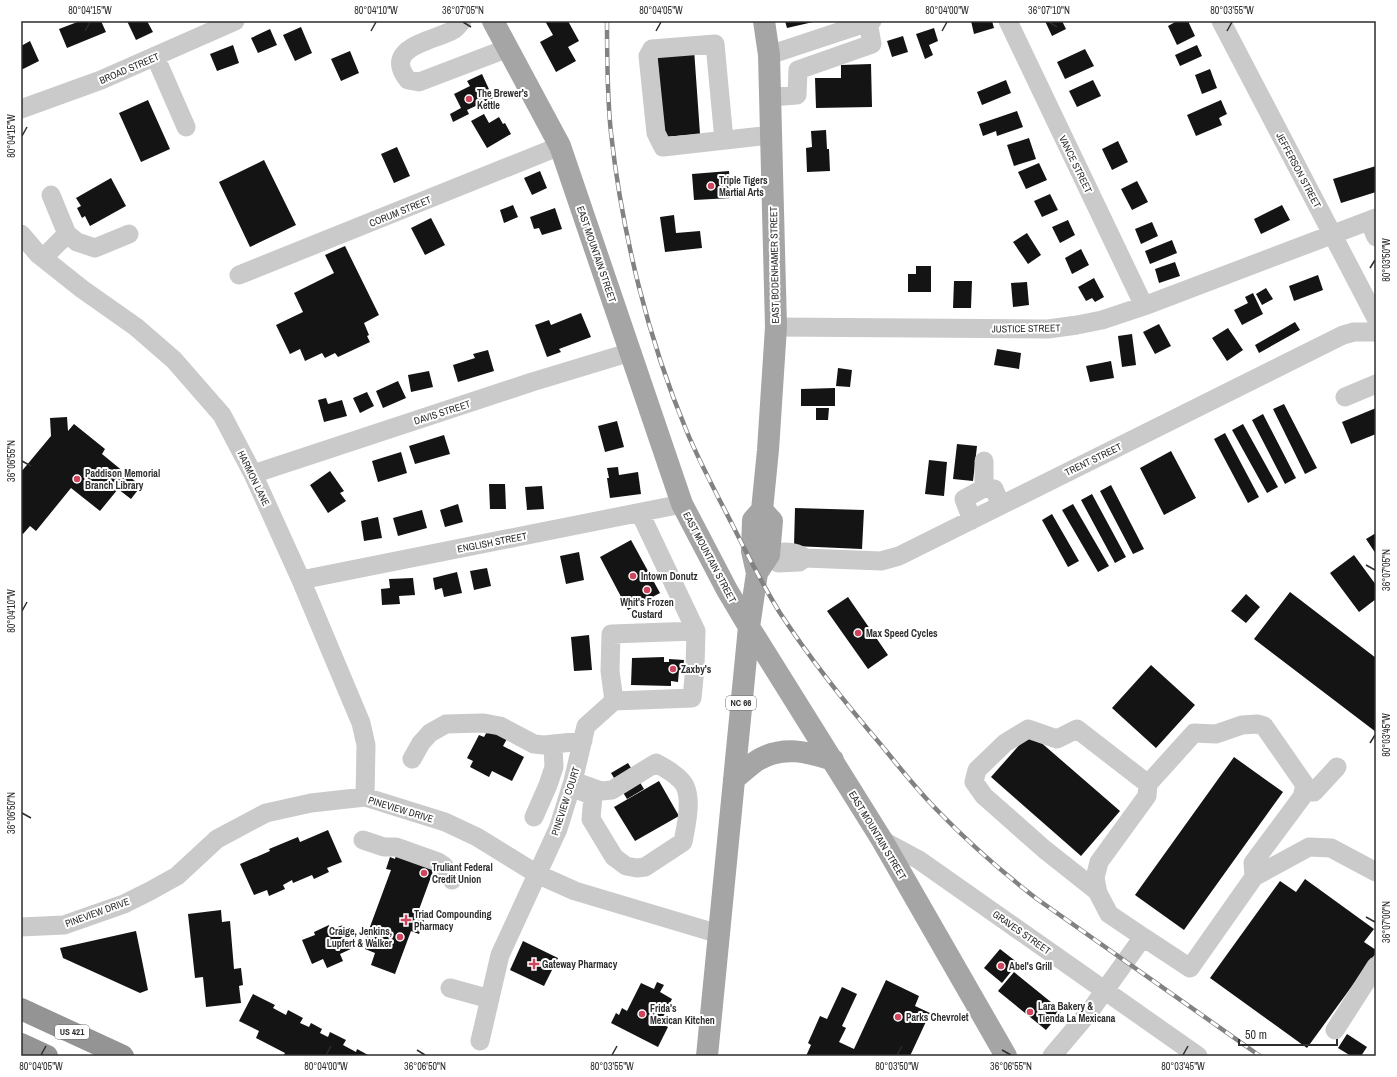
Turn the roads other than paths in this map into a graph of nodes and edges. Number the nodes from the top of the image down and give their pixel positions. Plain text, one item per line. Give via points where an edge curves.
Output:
1 (235, 21) edge
2 (462, 21) edge
3 (494, 21) edge
4 (764, 21) edge
5 (1008, 21) edge
6 (1221, 21) edge
7 (870, 22) edge
8 (508, 48) junction
9 (769, 55) junction
10 (155, 56) junction
11 (770, 97) junction
12 (21, 109) edge
13 (186, 127) dead end
14 (771, 135) junction
15 (724, 140) junction
16 (560, 146) junction
17 (51, 195) dead end
18 (1374, 225) edge
19 (21, 234) edge
20 (67, 234) junction
21 (129, 234) dead end
22 (1333, 234) junction
23 (43, 258) junction
24 (239, 276) dead end
25 (1144, 306) junction
26 (1376, 318) edge
27 (776, 327) junction
28 (1376, 332) edge
29 (631, 352) junction
30 (1376, 384) edge
31 (1346, 397) dead end
32 (984, 461) dead end
33 (253, 474) junction
34 (984, 488) junction
35 (682, 504) junction
36 (1001, 505) junction
37 (762, 510) junction
38 (640, 513) junction
39 (972, 520) junction
40 (769, 555) junction
41 (757, 573) junction
42 (301, 580) junction
43 (749, 627) junction
44 (696, 631) junction
45 (614, 701) junction
46 (584, 734) junction
47 (553, 745) junction
48 (412, 759) dead end
49 (833, 760) junction
50 (1337, 767) dead end
51 (734, 779) junction
52 (572, 784) junction
53 (1148, 784) junction
54 (1304, 790) junction
55 (365, 797) junction
56 (534, 817) dead end
57 (363, 840) dead end
58 (882, 840) junction
59 (1376, 872) edge
60 (537, 874) junction
61 (1254, 877) junction
62 (452, 880) dead end
63 (1097, 891) junction
64 (21, 927) edge
65 (719, 934) junction
66 (1144, 937) junction
67 (1376, 966) edge
68 (450, 988) dead end
69 (1106, 991) junction
70 (490, 999) junction
71 (21, 1009) edge
72 (1335, 1030) dead end
73 (480, 1041) dead end
74 (21, 1044) edge
75 (47, 1056) edge
76 (123, 1056) edge
77 (707, 1056) edge
78 (1006, 1056) edge
79 (1052, 1056) edge
80 (1198, 1056) edge

1 - 10 street, BROAD STREET
2 - 8 street via 455,29 415,45 405,52 400,63 402,73 408,80 419,82
3 - 8 main road, EAST MOUNTAIN STREET
4 - 9 main road, EAST BODENHAMER STREET / NC 66
5 - 25 street, VANCE STREET
6 - 22 street, JEFFERSON STREET
7 - 9 street
7 - 11 street via 872,44 798,70 797,95
8 - 16 main road, EAST MOUNTAIN STREET
9 - 11 main road, EAST BODENHAMER STREET / NC 66
10 - 12 street, BROAD STREET via 101,80
10 - 13 street
11 - 14 main road, EAST BODENHAMER STREET / NC 66
14 - 15 street
14 - 27 main road, EAST BODENHAMER STREET / NC 66
15 - 15 street via 663,147 656,133 653,110 648,56 652,49 715,44
16 - 24 street, CORUM STREET
16 - 29 main road, EAST MOUNTAIN STREET
17 - 20 street
18 - 22 street, JUSTICE STREET
19 - 23 street, HARMON LANE
20 - 21 street via 77,242 95,248
20 - 23 street
22 - 25 street, JUSTICE STREET
22 - 26 street, JEFFERSON STREET
23 - 33 street, HARMON LANE via 136,327 174,360 222,415
25 - 27 street, JUSTICE STREET via 1077,326 1048,329
27 - 37 main road, EAST BODENHAMER STREET / NC 66
28 - 36 street, TRENT STREET via 1343,335
29 - 33 street, DAVIS STREET
29 - 35 main road, EAST MOUNTAIN STREET
30 - 31 street
32 - 34 street
33 - 42 street, HARMON LANE
34 - 36 street via 994,489
34 - 39 street via 964,499
35 - 38 street, ENGLISH STREET
35 - 43 main road, EAST MOUNTAIN STREET
36 - 39 street, TRENT STREET
37 - 40 main road, EAST BODENHAMER STREET / NC 66 via 772,521
37 - 41 main road, EAST BODENHAMER STREET / NC 66 via 753,520 752,551
38 - 42 street, ENGLISH STREET
38 - 44 street
39 - 40 street, TRENT STREET via 899,556 881,561 805,558 799,562 778,563
40 - 41 main road, EAST BODENHAMER STREET / NC 66
41 - 43 main road, EAST BODENHAMER STREET / NC 66
42 - 55 street, HARMON LANE via 361,722 366,745
43 - 49 main road, EAST MOUNTAIN STREET
43 - 51 main road, NC 66
44 - 45 street via 692,698
44 - 45 street via 612,634 610,671
45 - 46 street
46 - 47 street
46 - 52 street, PINEVIEW COURT
47 - 48 street via 534,744 500,726 476,723 446,724 430,733
47 - 56 street via 554,767
49 - 51 main road via 811,753 782,751 758,760
49 - 58 main road, EAST MOUNTAIN STREET
50 - 54 street via 1314,792
51 - 65 main road, NC 66
52 - 52 street via 593,796 591,819 614,857 626,866 645,867 683,842 689,807 684,786 671,772 656,763 612,790 601,791
52 - 60 street, PINEVIEW COURT via 558,829
53 - 54 street via 1194,733 1216,734 1242,725 1257,724 1264,726 1305,785
53 - 63 street via 1147,796 1099,862 1095,878
53 - 63 street via 1077,729 1057,739 1028,729 1005,743 977,770 974,782 984,796
54 - 61 street via 1302,797 1253,863
55 - 60 street, PINEVIEW DRIVE via 445,822 477,837
55 - 64 street, PINEVIEW DRIVE via 312,803 266,814 218,839 177,876 130,901 64,925
57 - 62 street via 384,847 396,847 438,862 444,866
58 - 69 street, GRAVES STREET via 919,860
58 - 78 main road, EAST MOUNTAIN STREET
59 - 61 street via 1331,848 1309,847
60 - 65 street, PINEVIEW DRIVE via 575,891
60 - 70 street, PINEVIEW COURT via 500,955
61 - 66 street via 1190,968
63 - 66 street via 1109,914
65 - 77 main road, NC 66
66 - 69 street
67 - 72 street
68 - 70 street
69 - 79 street
69 - 80 street, GRAVES STREET
70 - 73 street, PINEVIEW COURT
71 - 76 highway, US 421
74 - 75 highway

